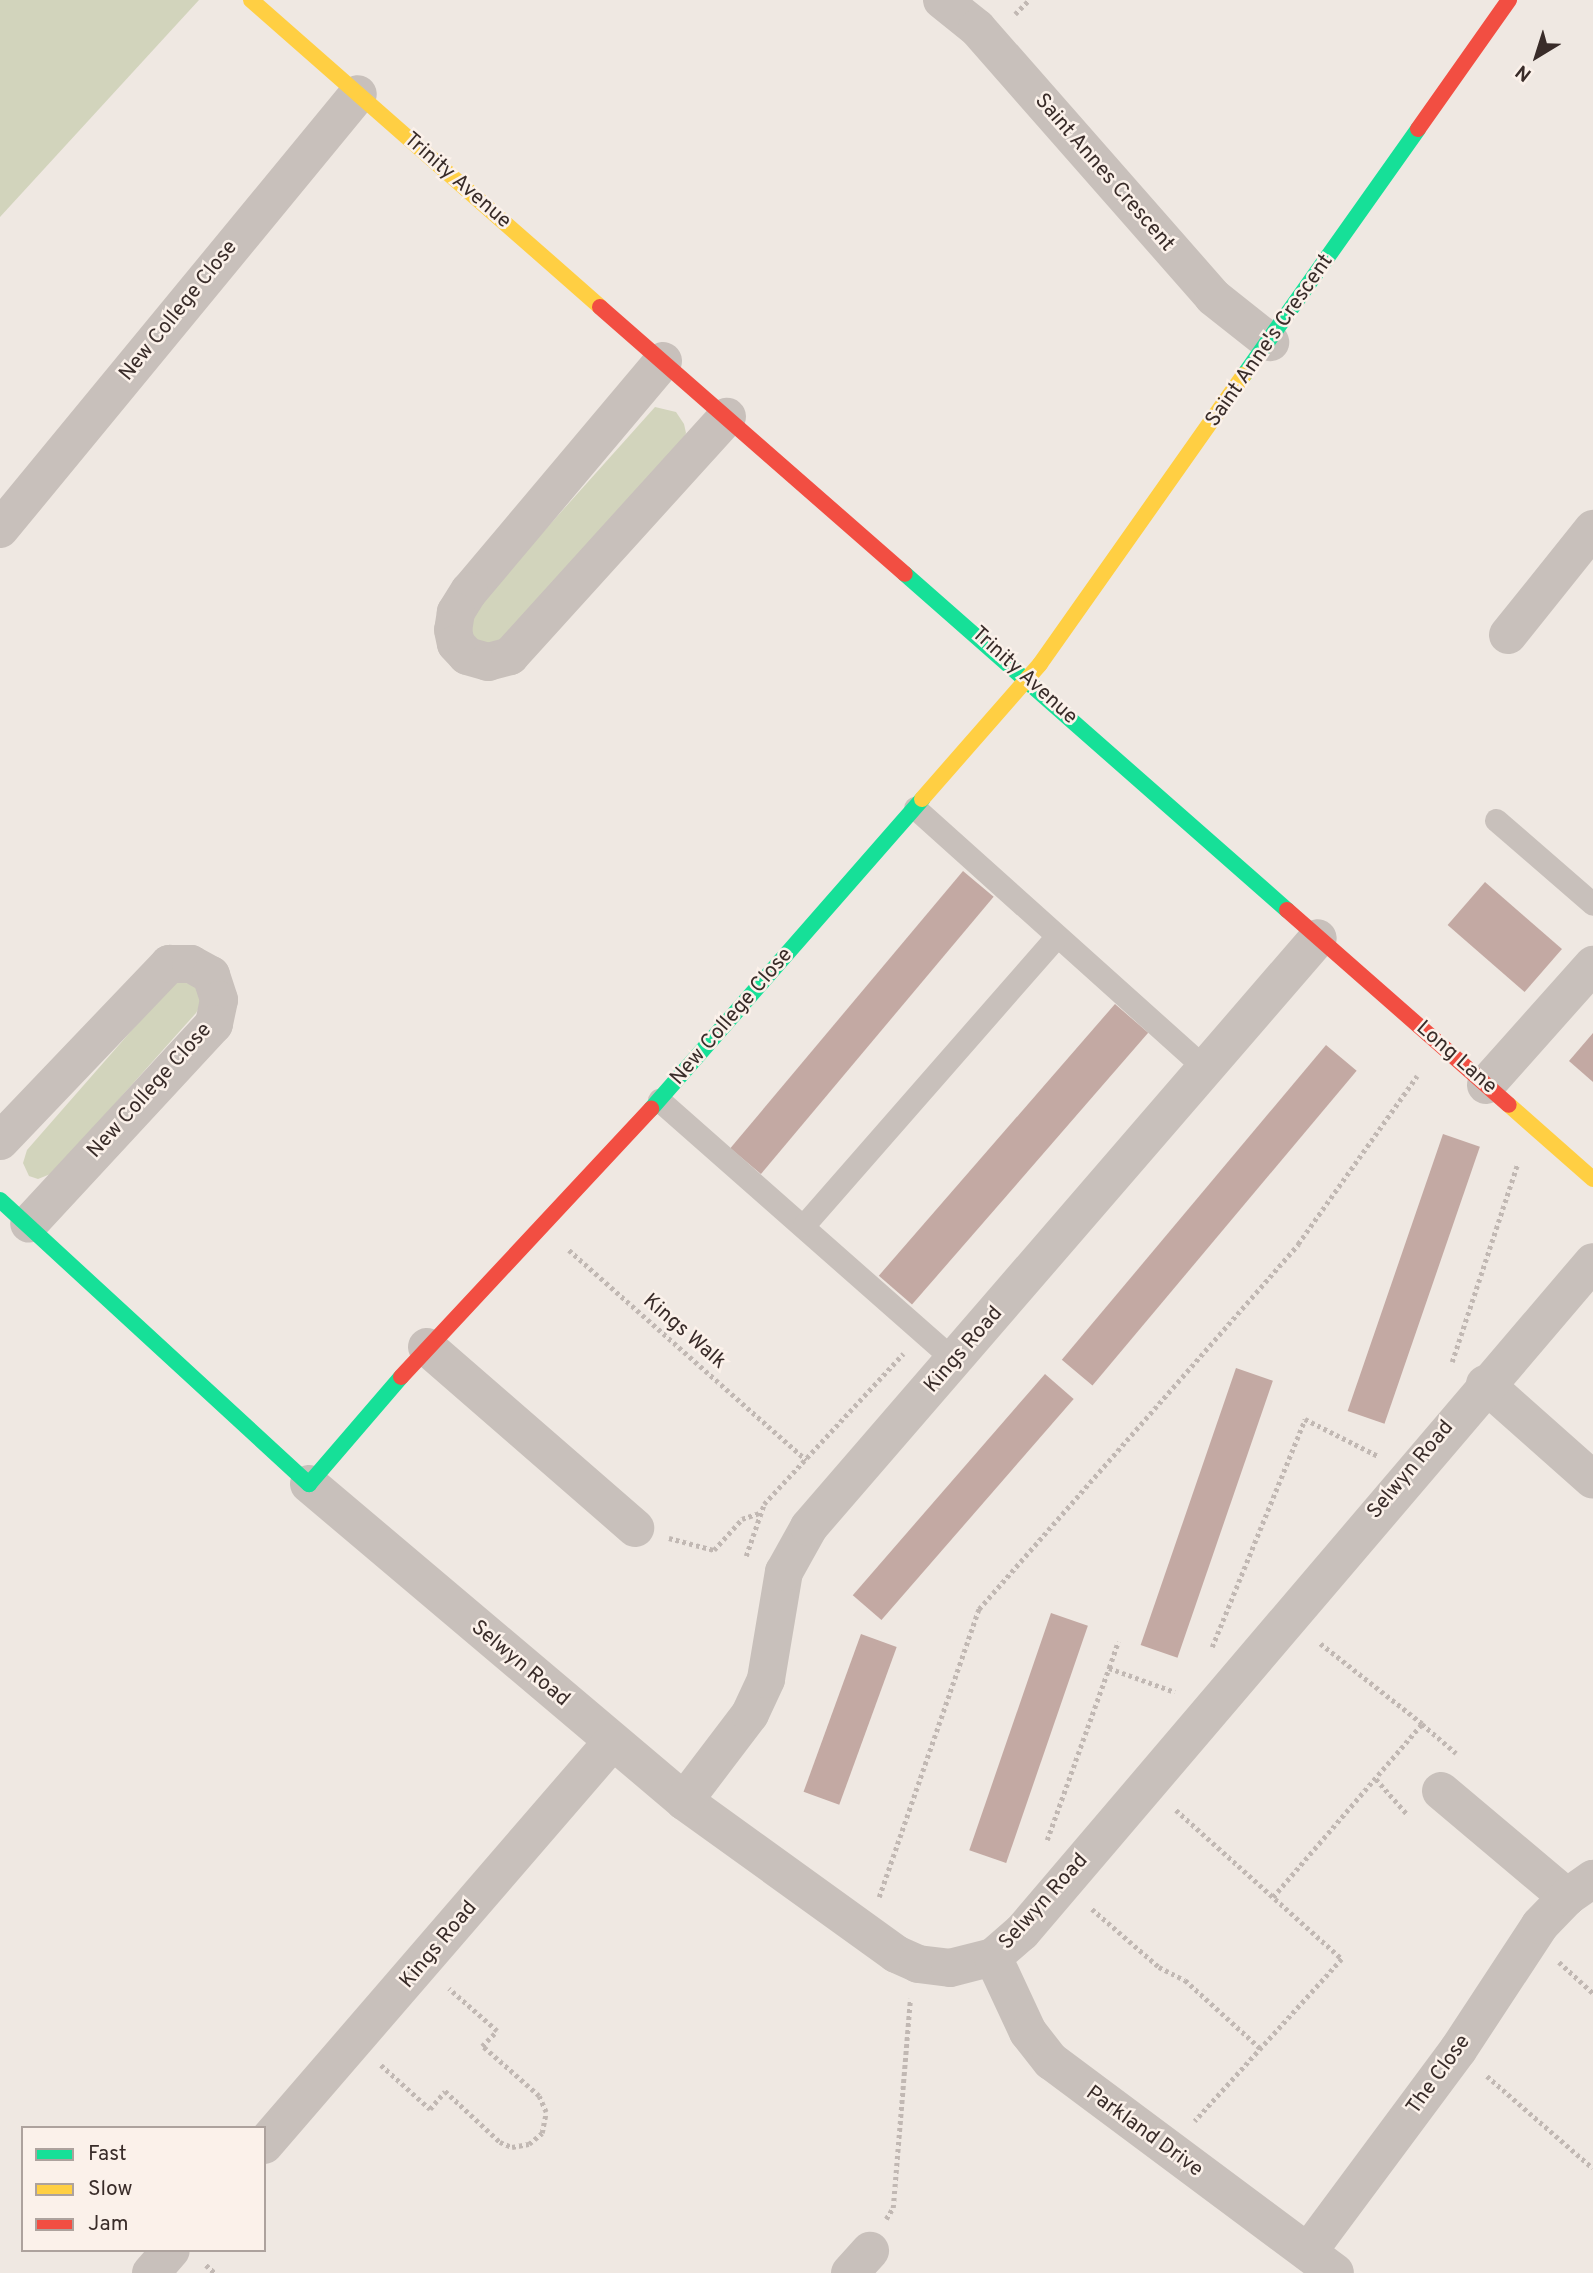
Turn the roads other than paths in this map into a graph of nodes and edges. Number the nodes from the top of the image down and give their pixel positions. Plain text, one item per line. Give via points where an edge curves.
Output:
1 (251, 0) edge
2 (943, 0) edge
3 (1509, 0) edge
4 (358, 94) junction
5 (1270, 342) junction
6 (663, 361) junction
7 (727, 417) junction
8 (0, 529) edge
9 (1593, 529) edge
10 (1581, 568) edge
11 (1508, 635) dead end
12 (1026, 677) junction
13 (915, 808) junction
14 (1496, 820) dead end
15 (1593, 904) edge
16 (1055, 937) junction
17 (1318, 939) junction
18 (1593, 965) edge
19 (1204, 1067) junction
20 (1486, 1085) junction
21 (659, 1100) junction
22 (0, 1140) edge
23 (1593, 1179) edge
24 (0, 1200) edge
25 (29, 1224) junction
26 (804, 1225) junction
27 (1593, 1262) edge
28 (428, 1347) junction
29 (955, 1361) junction
30 (1485, 1384) junction
31 (1593, 1480) edge
32 (309, 1484) junction
33 (635, 1528) road end
34 (612, 1742) junction
35 (1441, 1791) dead end
36 (684, 1801) junction
37 (1580, 1888) edge
38 (993, 1957) junction
39 (266, 2143) edge
40 (169, 2252) edge
41 (1321, 2262) edge
42 (151, 2273) edge

1 - 4 street, Trinity Avenue
2 - 5 street, Saint Annes Crescent via 977,28 1213,297
3 - 5 street, Saint Anne's Crescent
4 - 6 street, Trinity Avenue
4 - 8 street, New College Close
5 - 12 street, Saint Anne's Crescent
6 - 7 street, Trinity Avenue
6 - 7 street via 469,592 456,612 453,630 456,644 467,656 488,662 510,656
7 - 12 street, Trinity Avenue
9 - 10 street
10 - 11 street
12 - 13 street, New College Close
12 - 17 street, Trinity Avenue
13 - 16 lane
13 - 21 street, New College Close
14 - 15 lane
16 - 19 lane
16 - 26 lane
17 - 19 street, Kings Road
17 - 20 street, Long Lane
18 - 20 street
19 - 29 street, Kings Road
20 - 23 street, Long Lane
21 - 26 lane
21 - 28 street, New College Close
22 - 25 street, New College Close via 169,964 191,964 211,975 219,1000 214,1024
24 - 25 street
25 - 32 street
26 - 29 lane
27 - 30 street, Selwyn Road
28 - 32 street, New College Close
28 - 33 street
29 - 36 street, Kings Road via 809,1527 784,1572 766,1679 750,1714
30 - 31 street
30 - 38 street, Selwyn Road via 1022,1932
32 - 34 street, Selwyn Road
34 - 36 street, Selwyn Road
34 - 39 street, Kings Road
35 - 37 street, The Close
36 - 38 street, Selwyn Road via 896,1954 918,1964 950,1968
37 - 41 street, The Close via 1541,1925
38 - 41 street, Parkland Drive via 1028,2032 1051,2061
40 - 42 street

